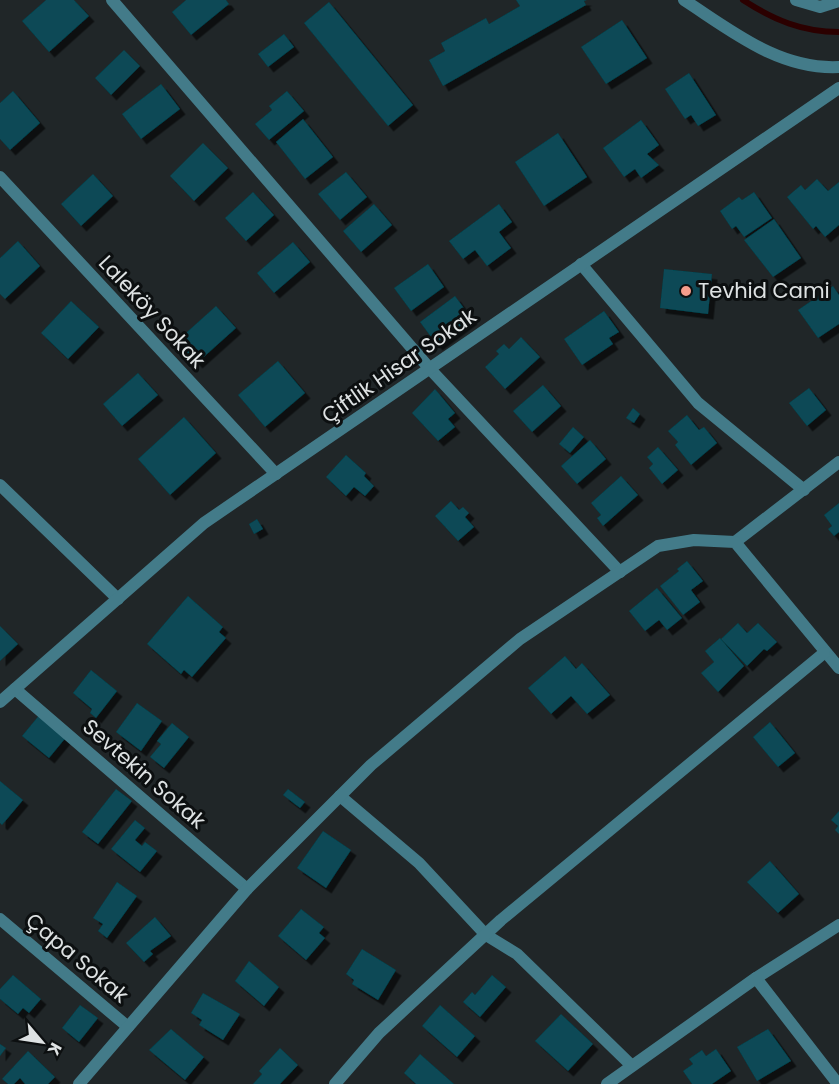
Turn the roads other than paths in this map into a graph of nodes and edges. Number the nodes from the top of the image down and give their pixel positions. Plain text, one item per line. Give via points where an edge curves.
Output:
1 (112, 0) edge
2 (684, 0) edge
3 (796, 0) edge
4 (839, 1) edge
5 (839, 67) edge
6 (839, 88) edge
7 (0, 177) edge
8 (581, 264) junction
9 (430, 369) junction
10 (839, 462) edge
11 (276, 474) junction
12 (0, 485) edge
13 (804, 490) junction
14 (735, 542) junction
15 (620, 572) junction
16 (118, 599) junction
17 (824, 653) junction
18 (839, 668) edge
19 (15, 689) junction
20 (0, 702) edge
21 (340, 796) junction
22 (247, 889) junction
23 (0, 919) edge
24 (839, 925) edge
25 (486, 935) junction
26 (756, 978) junction
27 (128, 1027) junction
28 (631, 1065) junction
29 (79, 1084) edge
30 (335, 1084) edge
31 (606, 1084) edge
32 (838, 1084) edge

1 - 9 street
2 - 5 street via 770,55 818,68
3 - 4 street via 820,7
6 - 8 street, Çiftlik Hisar Sokak
7 - 11 street, Laleköy Sokak
8 - 9 street, Çiftlik Hisar Sokak
8 - 13 street via 698,403
9 - 11 street, Çiftlik Hisar Sokak
9 - 15 street
10 - 13 street
11 - 16 street, Çiftlik Hisar Sokak via 204,523
12 - 16 street
13 - 14 street
14 - 15 street via 694,540 658,546
14 - 17 street
15 - 21 street via 520,639
16 - 19 street, Çiftlik Hisar Sokak
17 - 18 street
17 - 25 street
19 - 20 street, Çiftlik Hisar Sokak
19 - 22 street, Sevtekin Sokak
21 - 22 street
21 - 25 street via 419,863
22 - 27 street
23 - 27 street, Çapa Sokak
24 - 26 street
25 - 28 street via 517,954
25 - 30 street via 379,1033
26 - 28 street
26 - 32 street
27 - 29 street
28 - 31 street

